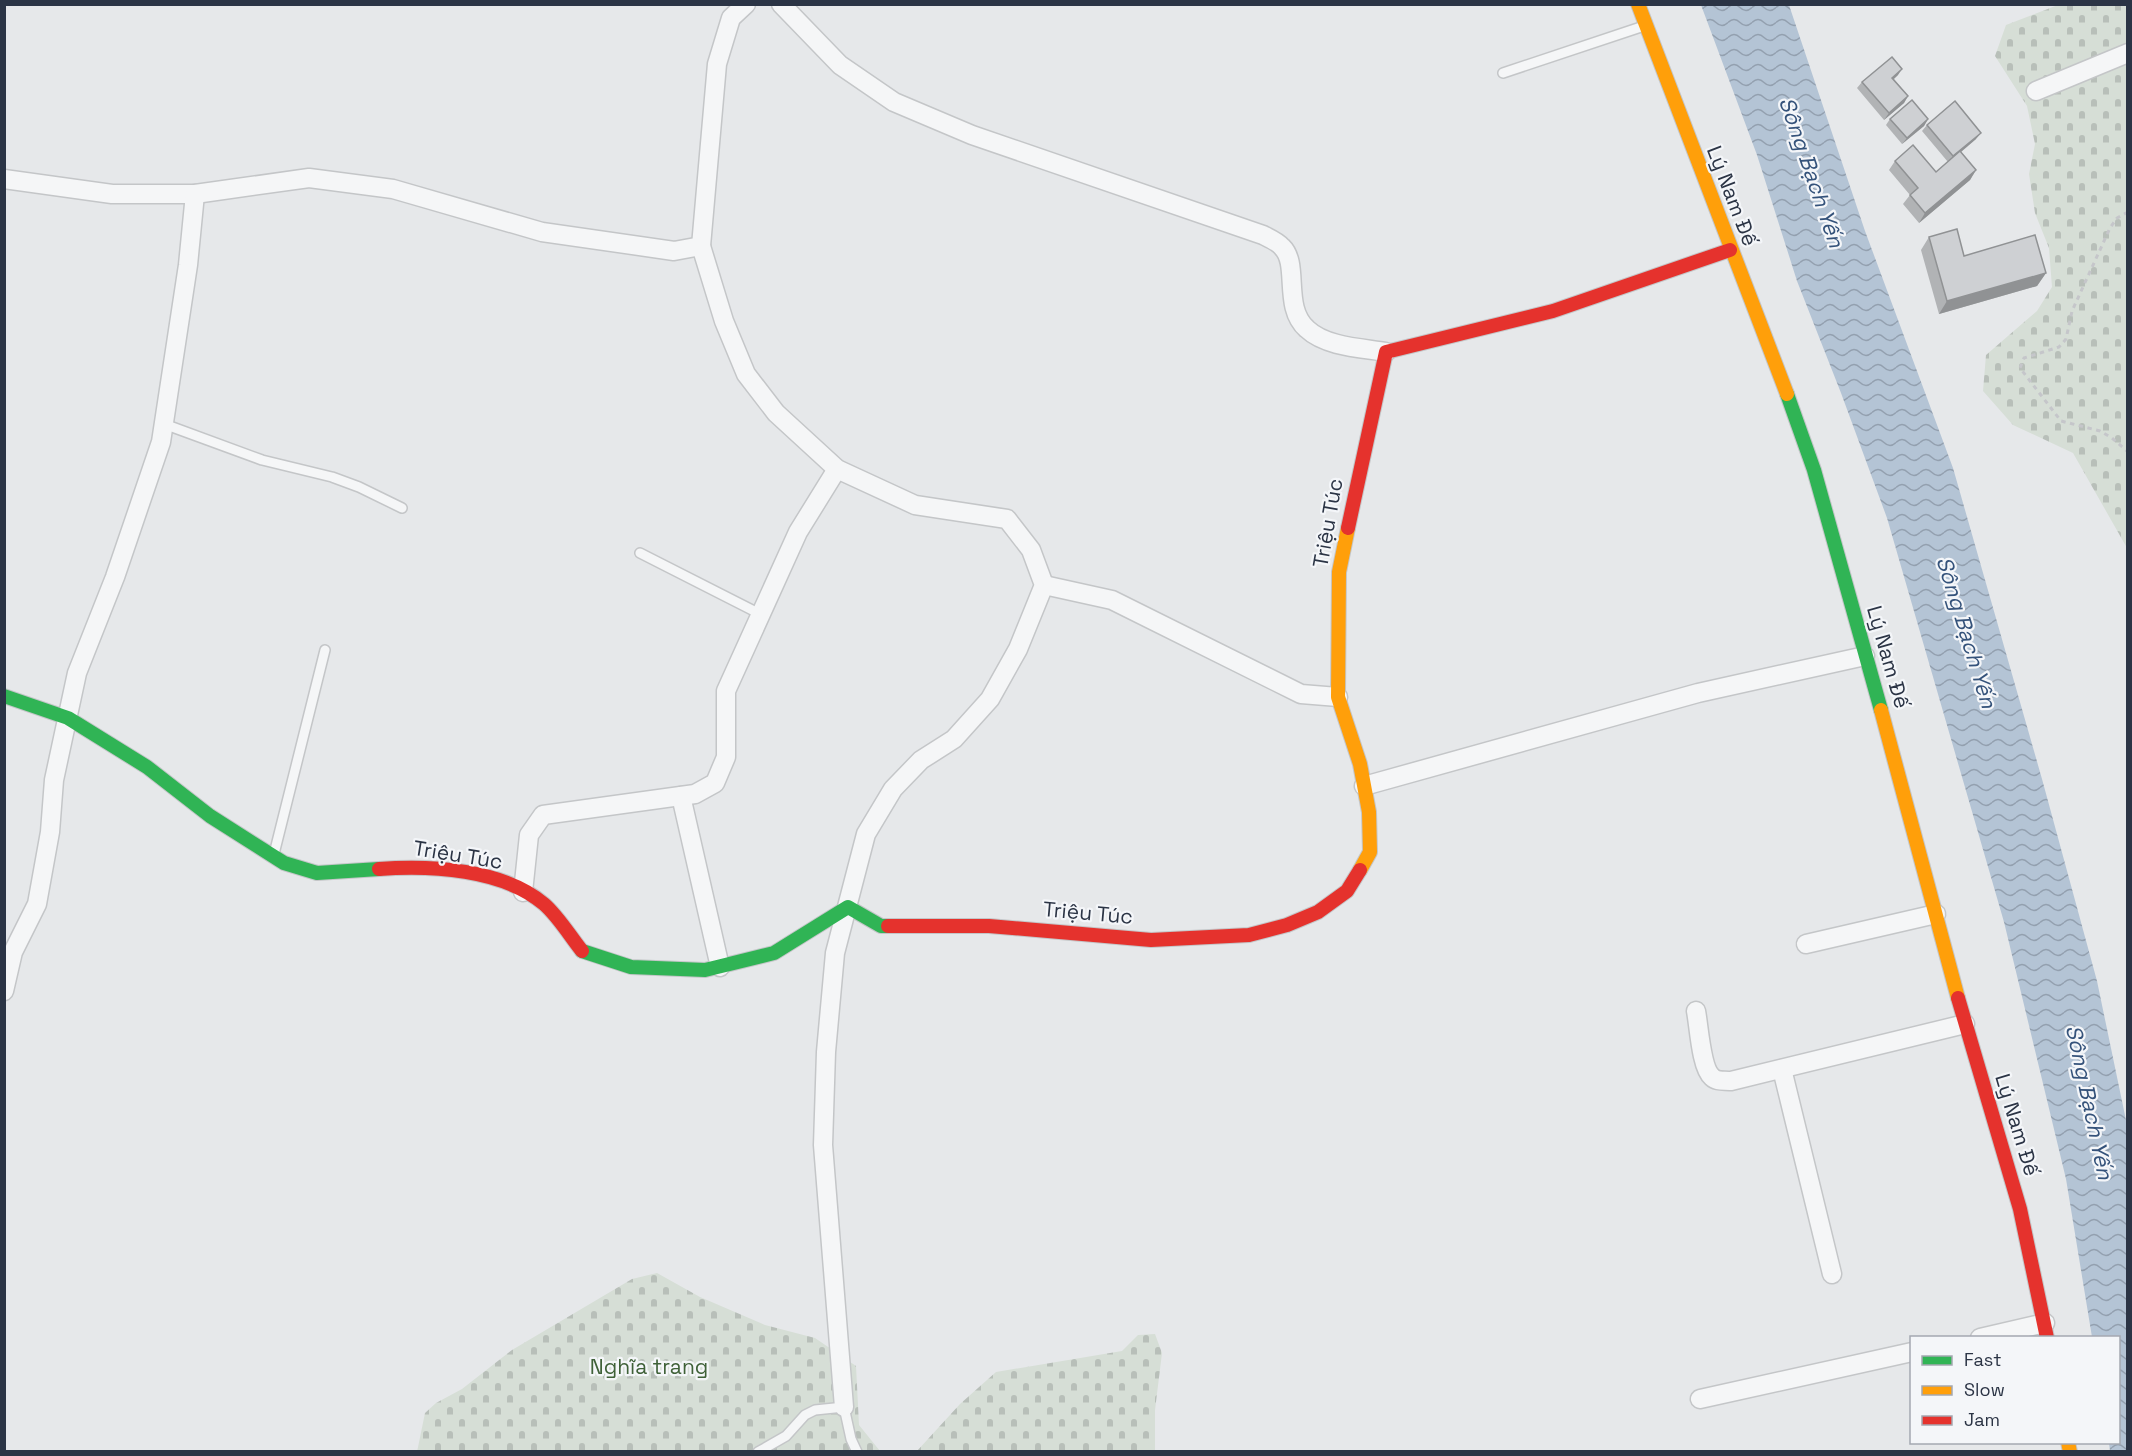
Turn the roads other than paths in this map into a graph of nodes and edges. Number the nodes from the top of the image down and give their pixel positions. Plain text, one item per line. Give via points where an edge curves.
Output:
1 (746, 4) edge
2 (781, 4) edge
3 (1638, 4) edge
4 (1646, 25) junction
5 (2127, 53) edge
6 (1503, 73) dead end
7 (2036, 91) dead end
8 (4, 179) edge
9 (195, 194) junction
10 (701, 246) junction
11 (1730, 250) junction
12 (1386, 352) junction
13 (164, 424) junction
14 (837, 469) junction
15 (402, 508) dead end
16 (640, 553) dead end
17 (1044, 585) junction
18 (762, 615) junction
19 (325, 650) dead end
20 (1865, 656) junction
21 (4, 696) edge
22 (1338, 698) junction
23 (68, 717) junction
24 (1364, 786) junction
25 (681, 796) junction
26 (274, 856) junction
27 (523, 892) junction
28 (848, 907) junction
29 (1936, 914) junction
30 (1806, 944) dead end
31 (720, 967) junction
32 (4, 991) edge
33 (1696, 1011) dead end
34 (1965, 1024) junction
35 (1782, 1069) junction
36 (1832, 1274) dead end
37 (2046, 1330) edge
38 (1996, 1336) edge
39 (1910, 1352) edge
40 (1700, 1400) dead end
41 (844, 1407) junction
42 (758, 1452) edge
43 (857, 1452) edge

1 - 10 street via 731,18 717,64
2 - 12 street via 840,66 894,102 972,135 1263,235 1284,248 1291,267 1291,299 1306,329 1332,342
3 - 4 street, Lý Nam Đế
4 - 6 lane
4 - 11 street, Lý Nam Đế
5 - 7 street
8 - 9 street via 112,194
9 - 10 street via 309,178 393,189 542,232 674,251
9 - 13 street
10 - 14 street via 724,321 746,374 776,413
11 - 12 street via 1552,311
11 - 20 street, Lý Nam Đế via 1770,342 1814,470
12 - 22 street, Triệu Túc via 1339,572
13 - 15 lane via 262,460 332,477
13 - 23 street via 115,577 77,673
14 - 17 street via 915,505 1007,519 1031,550
14 - 18 street via 798,532
16 - 18 lane
17 - 22 street via 1112,600 1301,694
17 - 28 street via 1018,649 990,699 954,739 921,760 893,789 866,834
18 - 25 street via 726,691 726,757 718,775 714,783 695,794
19 - 26 lane
20 - 24 street via 1698,693
20 - 29 street, Lý Nam Đế
21 - 23 street, Triệu Túc
22 - 24 street, Triệu Túc
23 - 26 street, Triệu Túc
23 - 32 street via 54,780 50,832 37,904 13,952
24 - 28 street, Triệu Túc via 1370,852 1347,891 1308,916 1249,935 1150,940 989,926 899,928 881,926
25 - 27 street via 543,815 529,834
25 - 31 street
26 - 27 street, Triệu Túc via 317,873 420,866 502,880
27 - 31 street, Triệu Túc via 544,904 584,953 630,967
28 - 31 street, Triệu Túc via 774,953
28 - 41 street via 835,952 823,1145
29 - 30 street
29 - 34 street, Lý Nam Đế
33 - 35 street via 1710,1076 1731,1081
34 - 35 street
34 - 37 street, Lý Nam Đế via 2020,1209
35 - 36 street
37 - 38 street
39 - 40 street
41 - 42 lane via 805,1415 786,1436
41 - 43 lane

